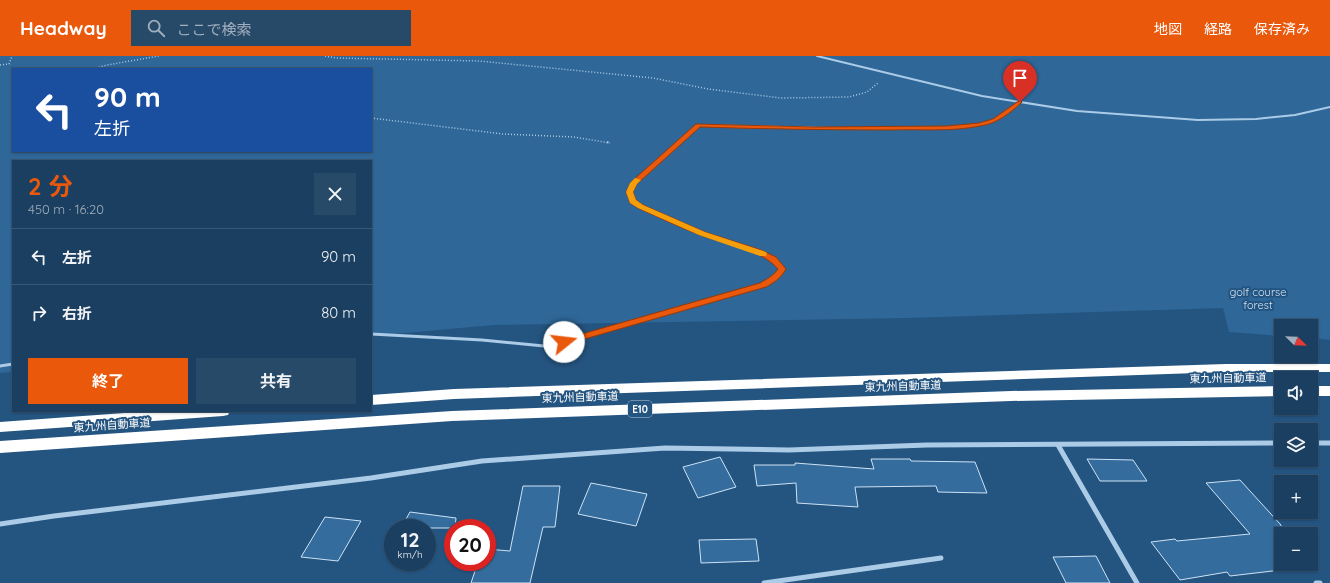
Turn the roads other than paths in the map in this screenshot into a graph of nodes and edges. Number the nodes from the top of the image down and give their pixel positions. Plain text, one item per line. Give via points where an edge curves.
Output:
1 (817, 56) edge
2 (1020, 102) junction
3 (1330, 107) edge
4 (372, 334) edge
5 (12, 364) edge
6 (0, 366) edge
7 (1330, 368) edge
8 (1274, 391) edge
9 (1318, 391) edge
10 (1330, 392) edge
11 (372, 400) edge
12 (209, 412) edge
13 (0, 427) edge
14 (1274, 443) edge
15 (1318, 443) edge
16 (1330, 443) edge
17 (1058, 445) junction
18 (0, 447) edge
19 (0, 524) edge
20 (941, 558) dead end
21 (764, 583) edge
22 (1137, 583) edge
23 (1316, 583) edge
24 (1320, 583) edge

1 - 2 lane via 982,96
2 - 3 lane via 1077,111 1198,120 1256,119 1295,115
2 - 4 lane via 995,120 980,125 814,129 698,125 634,183 630,192 632,202 702,233 774,259 782,269 775,278 763,285 544,346
5 - 6 lane
7 - 11 highway, 東九州自動車道 / E10 via 1226,368 454,394
8 - 18 highway, 東九州自動車道 / E10 via 1010,396 452,416
9 - 10 highway
12 - 13 highway, 東九州自動車道
14 - 17 street
15 - 16 street
17 - 19 street via 927,445 789,450 665,448 490,460 333,483
17 - 22 street
20 - 21 street
23 - 24 street

